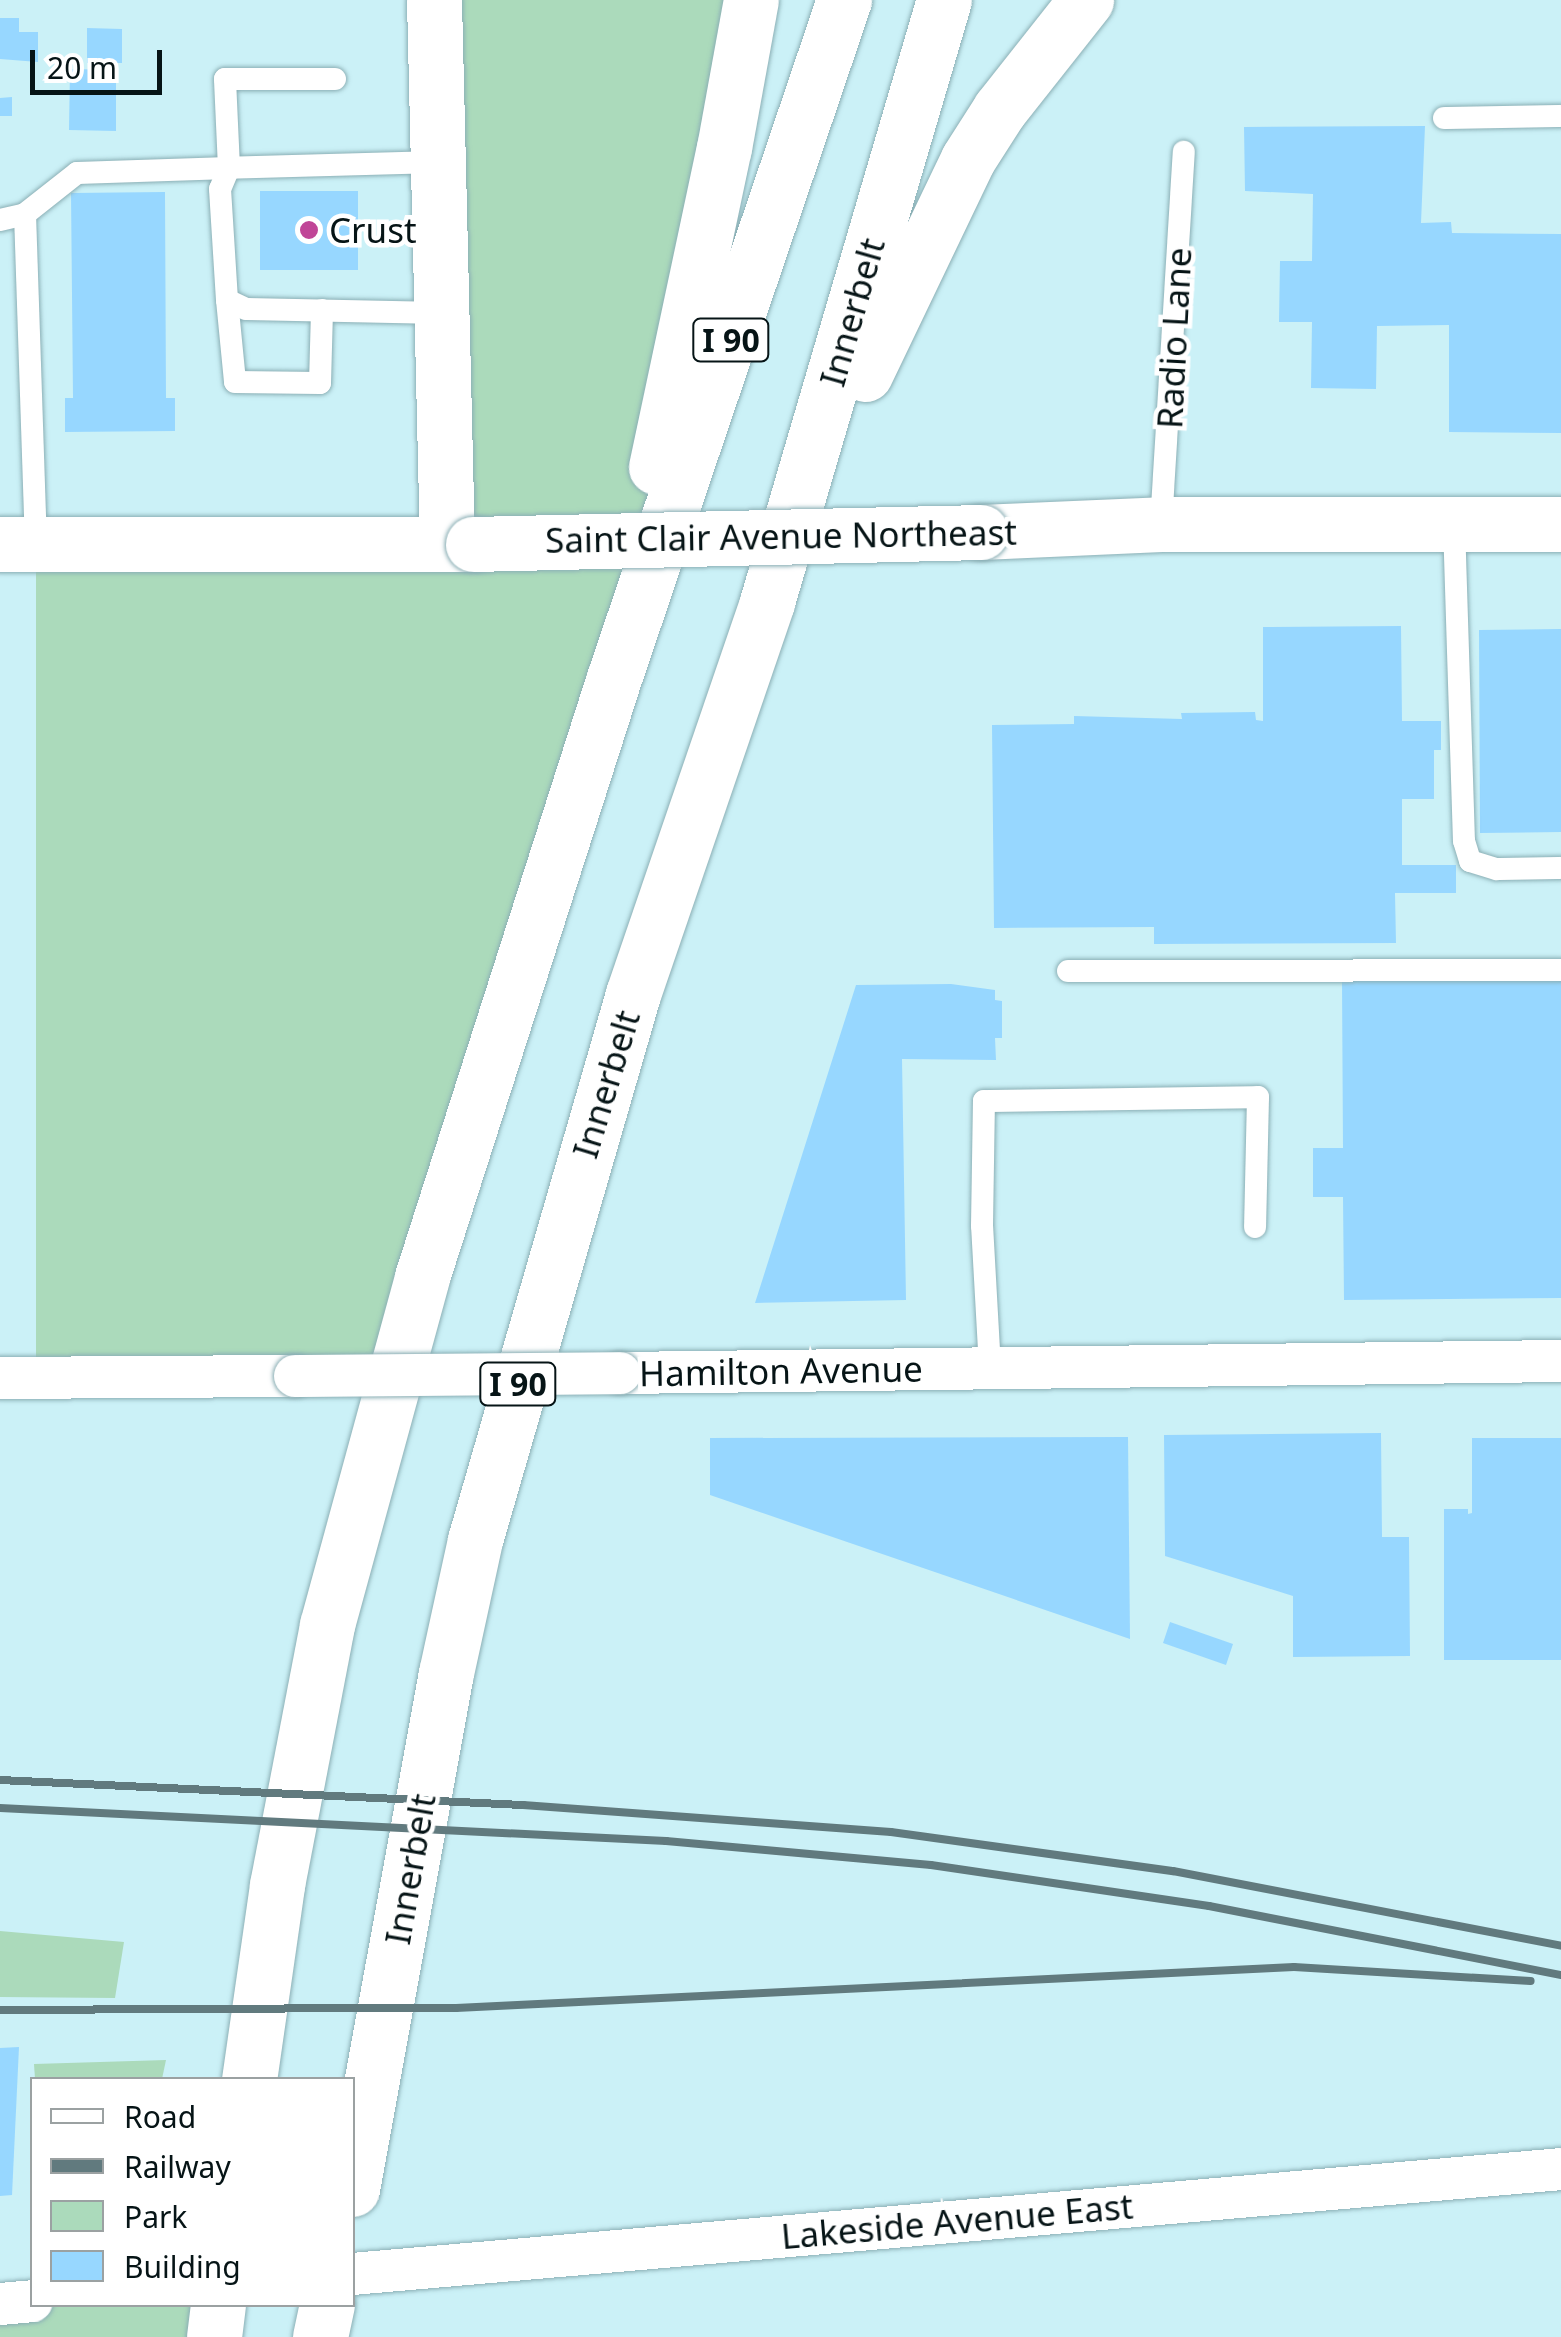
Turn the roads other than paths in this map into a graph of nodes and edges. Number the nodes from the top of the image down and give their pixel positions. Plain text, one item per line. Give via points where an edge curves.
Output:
1 (434, 0) edge
2 (750, 0) edge
3 (844, 0) edge
4 (944, 0) edge
5 (1086, 0) edge
6 (335, 79) dead end
7 (1561, 116) edge
8 (1444, 118) dead end
9 (1184, 152) dead end
10 (438, 162) junction
11 (229, 168) junction
12 (25, 214) junction
13 (0, 220) edge
14 (227, 300) junction
15 (322, 310) junction
16 (442, 313) junction
17 (1161, 524) junction
18 (1454, 524) junction
19 (1561, 524) edge
20 (18, 544) edge
21 (460, 544) junction
22 (767, 602) junction
23 (614, 678) junction
24 (1561, 868) edge
25 (1561, 970) edge
26 (1068, 971) dead end
27 (1255, 1227) dead end
28 (1561, 1361) edge
29 (990, 1368) junction
30 (0, 1378) edge
31 (249, 2077) edge
32 (1561, 2169) edge
33 (355, 2173) edge
34 (355, 2274) edge
35 (30, 2301) edge
36 (0, 2304) edge
37 (218, 2307) edge
38 (326, 2307) edge
39 (214, 2337) edge
40 (320, 2337) edge

1 - 10 main road
2 - 23 main road
3 - 23 main road, I 90
4 - 22 main road, Innerbelt / I 90
5 - 22 main road via 968,159 894,305
6 - 11 lane via 225,79
7 - 8 lane
9 - 17 lane, Radio Lane
10 - 11 lane
10 - 16 main road
11 - 12 lane via 77,173
11 - 14 lane via 220,189
12 - 13 lane
12 - 20 lane
14 - 15 lane via 246,309
14 - 15 lane via 235,382 320,383
15 - 16 lane
16 - 21 main road
17 - 18 main road, Saint Clair Avenue Northeast
17 - 21 main road, Saint Clair Avenue Northeast, bridge
18 - 19 main road, Saint Clair Avenue Northeast
18 - 24 lane via 1467,851 1470,860 1497,869
20 - 21 main road, Saint Clair Avenue Northeast
22 - 33 main road, Innerbelt / I 90 via 633,994 475,1540
23 - 31 main road, I 90 via 422,1277 327,1624 277,1885
25 - 26 lane
27 - 29 lane via 1258,1097 984,1101
28 - 29 street, Hamilton Avenue
29 - 30 street, Hamilton Avenue, bridge
32 - 34 street, Lakeside Avenue East
35 - 36 street
37 - 39 main road
38 - 40 main road

